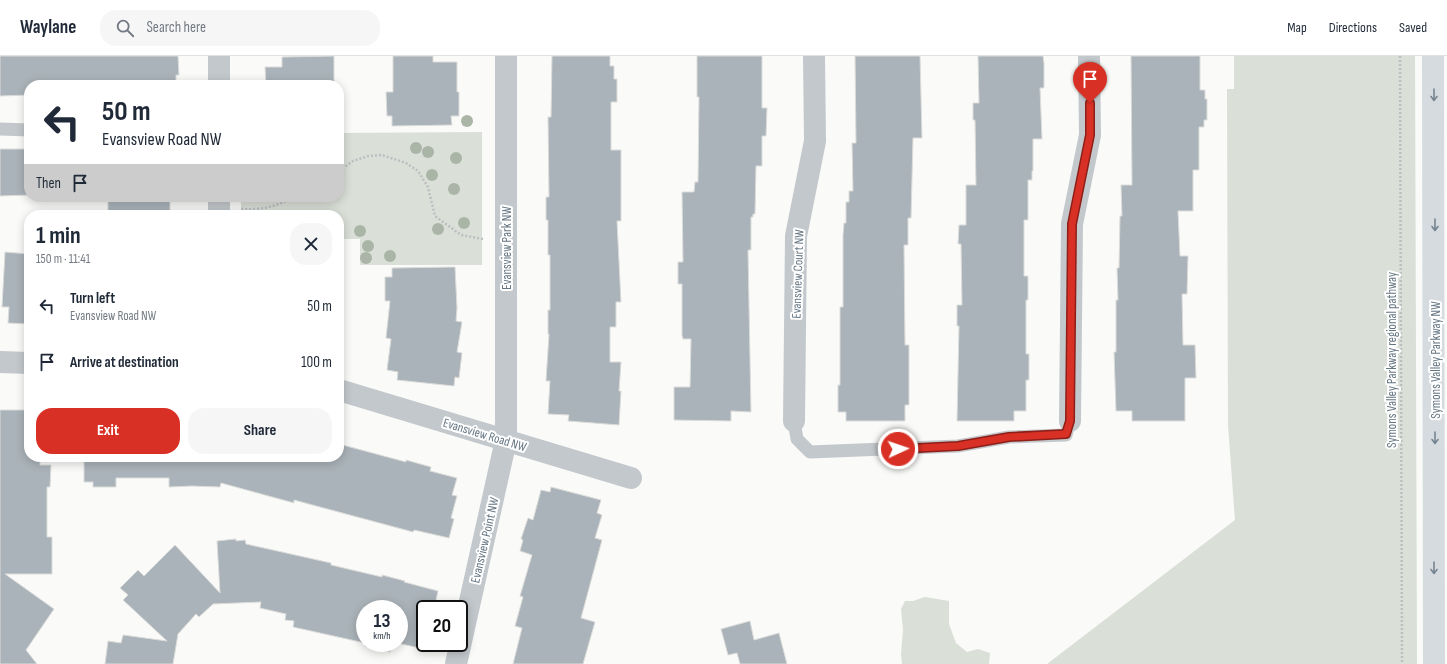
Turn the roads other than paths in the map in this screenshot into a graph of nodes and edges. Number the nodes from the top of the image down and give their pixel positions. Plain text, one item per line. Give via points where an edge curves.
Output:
1 (219, 56) edge
2 (506, 56) edge
3 (814, 56) edge
4 (1089, 56) edge
5 (1434, 56) edge
6 (219, 80) edge
7 (0, 130) edge
8 (24, 130) edge
9 (1443, 273) edge
10 (0, 362) edge
11 (24, 363) edge
12 (344, 391) edge
13 (794, 421) joint
14 (1070, 421) joint
15 (506, 440) junction
16 (630, 478) dead end
17 (456, 664) edge
18 (1434, 664) edge

1 - 6 street
2 - 15 street, Evansview Park NW
3 - 13 street, Evansview Court NW via 815,141 796,236
4 - 14 street via 1090,135 1072,224
5 -> 9 main road, Symons Valley Parkway NW
7 - 8 lane
9 -> 18 main road, Symons Valley Parkway NW
10 - 11 street
12 - 15 street, Evansview Road NW
13 - 14 lane via 797,439 810,452 958,446 1009,437 1066,434
15 - 16 street, Evansview Road NW
15 - 17 street, Evansview Point NW

